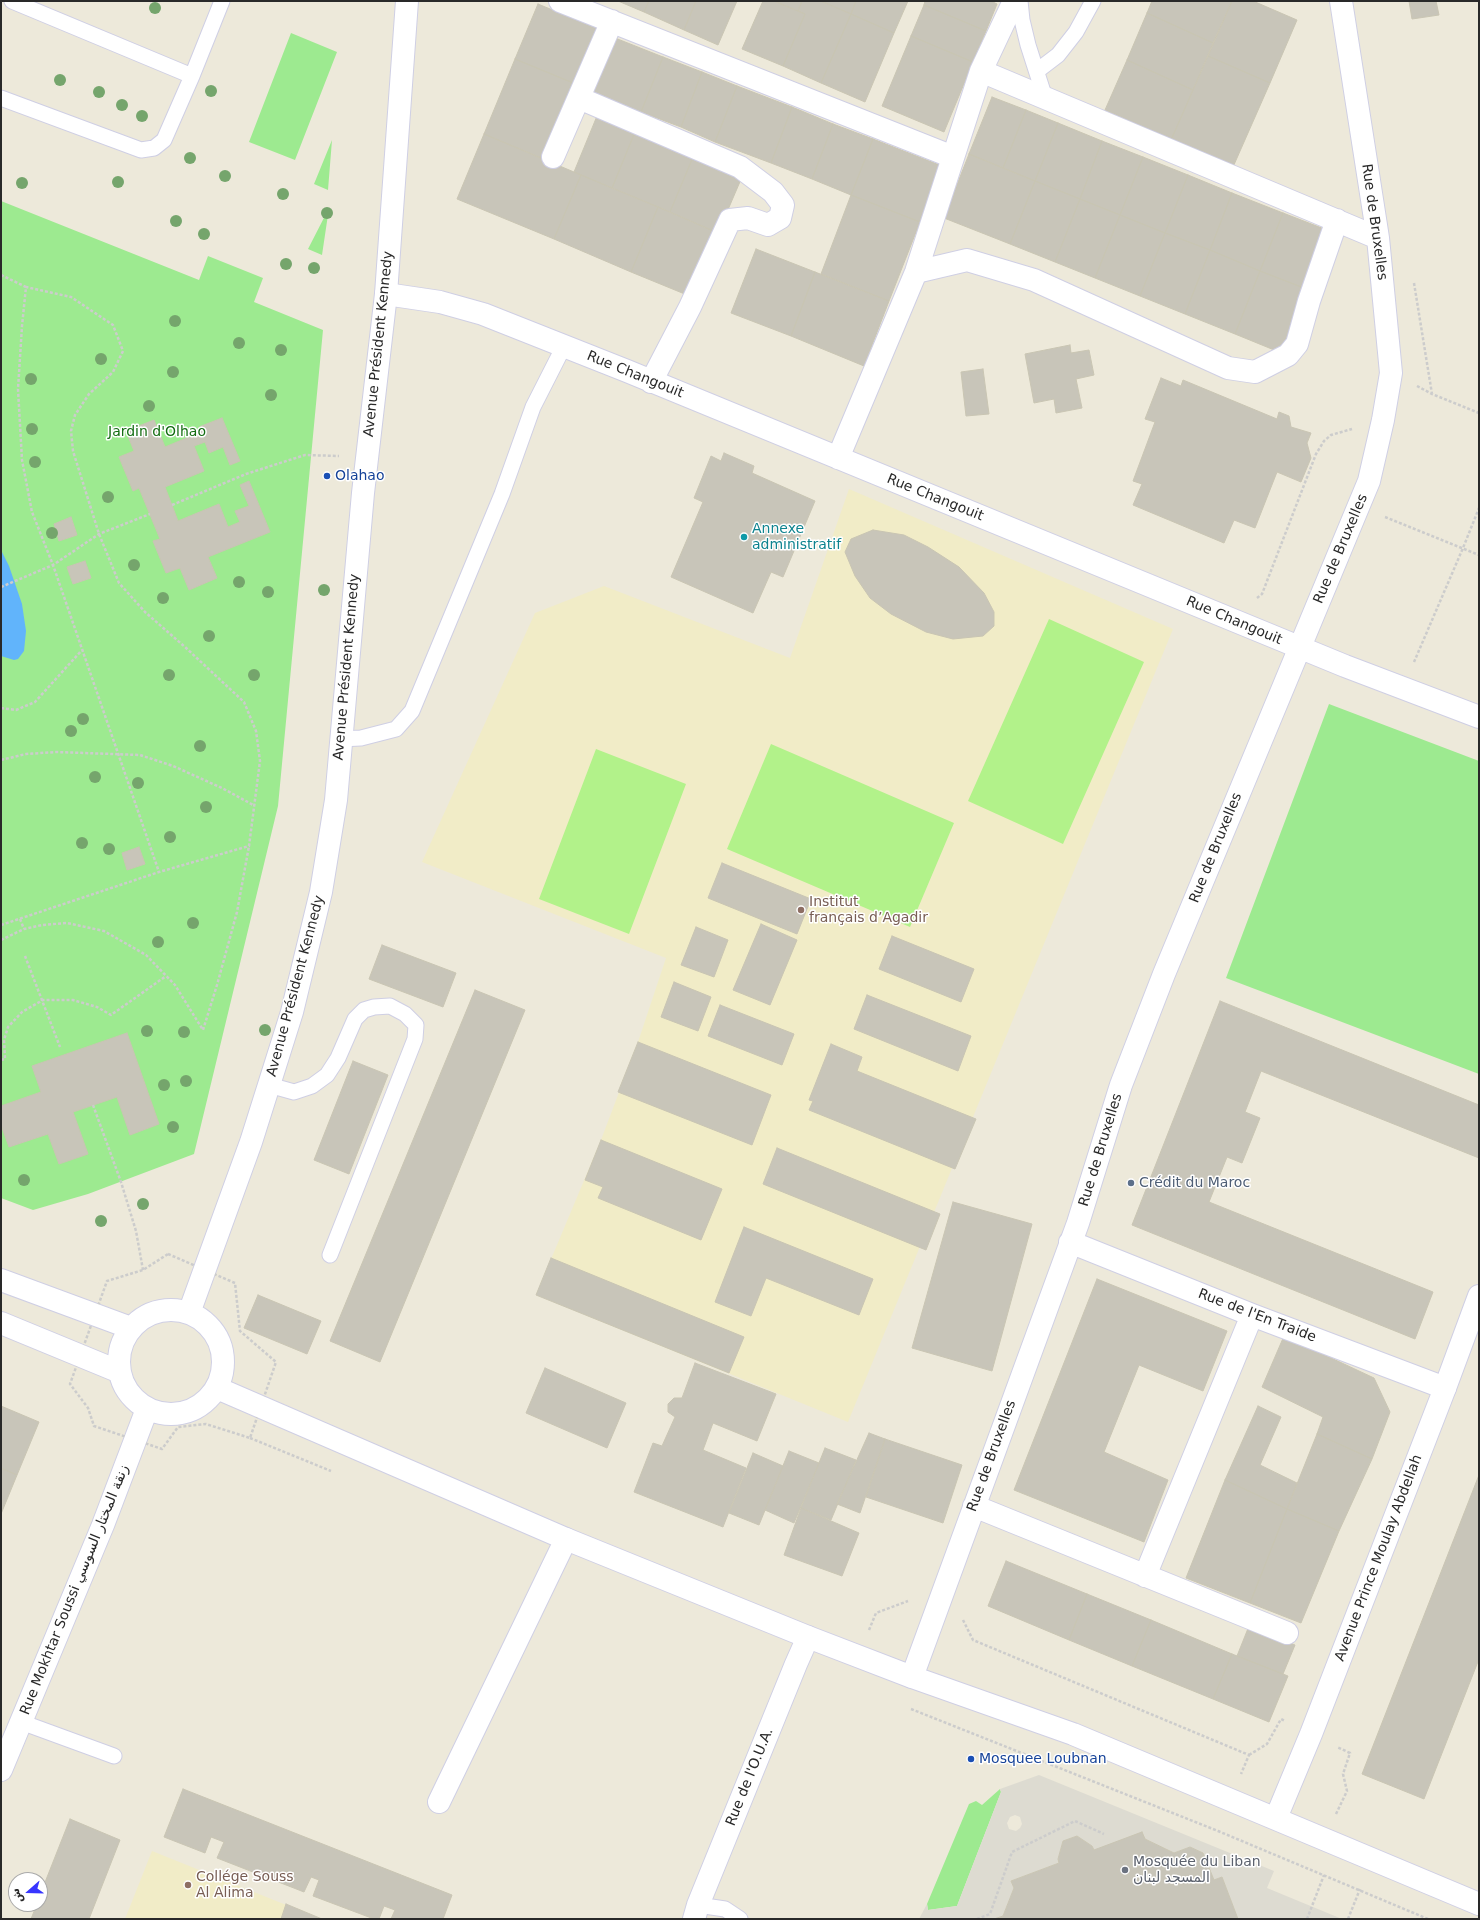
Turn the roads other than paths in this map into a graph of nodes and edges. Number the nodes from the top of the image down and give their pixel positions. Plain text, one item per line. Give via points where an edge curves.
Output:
1 (12, 1) edge
2 (222, 1) edge
3 (407, 1) edge
4 (560, 1) edge
5 (1014, 1) edge
6 (1020, 1) edge
7 (1093, 1) edge
8 (1340, 1) edge
9 (612, 21) junction
10 (981, 71) junction
11 (1037, 71) junction
12 (192, 76) junction
13 (1, 98) edge
14 (579, 98) junction
15 (1045, 98) junction
16 (953, 156) junction
17 (553, 157) dead end
18 (1337, 220) junction
19 (1378, 238) junction
20 (916, 272) junction
21 (386, 294) junction
22 (564, 346) junction
23 (651, 382) junction
24 (838, 458) junction
25 (1299, 647) junction
26 (1479, 717) edge
27 (340, 739) junction
28 (269, 1085) junction
29 (1070, 1242) junction
30 (330, 1255) dead end
31 (1, 1280) edge
32 (1479, 1296) edge
33 (189, 1313) junction
34 (1252, 1315) junction
35 (1, 1323) edge
36 (131, 1328) junction
37 (120, 1372) junction
38 (217, 1388) junction
39 (1446, 1388) junction
40 (147, 1409) junction
41 (974, 1506) junction
42 (566, 1539) junction
43 (1145, 1576) junction
44 (1287, 1633) dead end
45 (808, 1637) junction
46 (912, 1677) junction
47 (21, 1722) junction
48 (114, 1756) dead end
49 (1, 1770) edge
50 (439, 1802) dead end
51 (1276, 1818) junction
52 (1477, 1900) edge
53 (696, 1912) edge
54 (740, 1919) edge

1 - 12 lane
2 - 12 lane
3 - 21 street, Avenue Président Kennedy
4 - 9 street
5 - 10 street
6 - 11 lane via 1022,20
7 - 11 lane via 1076,32 1058,55
8 - 19 street, Rue de Bruxelles
9 - 14 street
9 - 16 street
10 - 15 street
10 - 16 street
11 - 15 lane
12 - 13 lane via 164,140 154,148 141,150
14 - 17 street
14 - 23 street via 740,167 774,192 783,205 780,218 768,225 748,218 730,220 690,307
15 - 18 street
16 - 20 street
18 - 19 street
18 - 20 street via 1297,344 1288,355 1255,372 1228,368 1034,280 967,260
19 - 25 street, Rue de Bruxelles via 1390,372 1383,420 1369,481
20 - 24 street
21 - 22 street, Rue Changouit via 440,302 483,314
21 - 27 street, Avenue Président Kennedy via 367,456
22 - 23 street, Rue Changouit
22 - 27 lane via 533,407 502,494 412,710 396,729 361,738
23 - 24 street, Rue Changouit
24 - 25 street, Rue Changouit
25 - 26 street, Rue Changouit
25 - 29 street, Rue de Bruxelles via 1124,1077
27 - 28 street, Avenue Président Kennedy via 336,800 322,892 292,1012
28 - 30 lane via 294,1092 312,1086 327,1076 355,1019 364,1010 390,1006 405,1014 416,1025 416,1039
28 - 33 street, Avenue Président Kennedy
29 - 34 street, Rue de l'En Traide
29 - 41 street, Rue de Bruxelles
31 - 36 street
32 - 39 street, Avenue Prince Moulay Abdellah
33 - 36 street via 168,1309 148,1315
33 - 38 street via 213,1330 222,1352 222,1375
34 - 39 street, Rue de l'En Traide
34 - 43 street
35 - 37 street
36 - 37 street via 121,1349
37 - 40 street via 130,1394
38 - 40 street via 199,1407 173,1415
38 - 42 street
39 - 51 street, Avenue Prince Moulay Abdellah
40 - 47 street, Rue Mokhtar Soussi زنقة المختار السوسي via 103,1525
41 - 43 street
41 - 46 street, Rue de Bruxelles
42 - 45 street
42 - 50 street
43 - 44 street
45 - 46 street
45 - 53 street, Rue de l'O.U.A.
46 - 51 street via 1073,1734
47 - 48 lane
47 - 49 street, Rue Mokhtar Soussi زنقة المختار السوسي
51 - 52 street
53 - 54 lane via 725,1909

